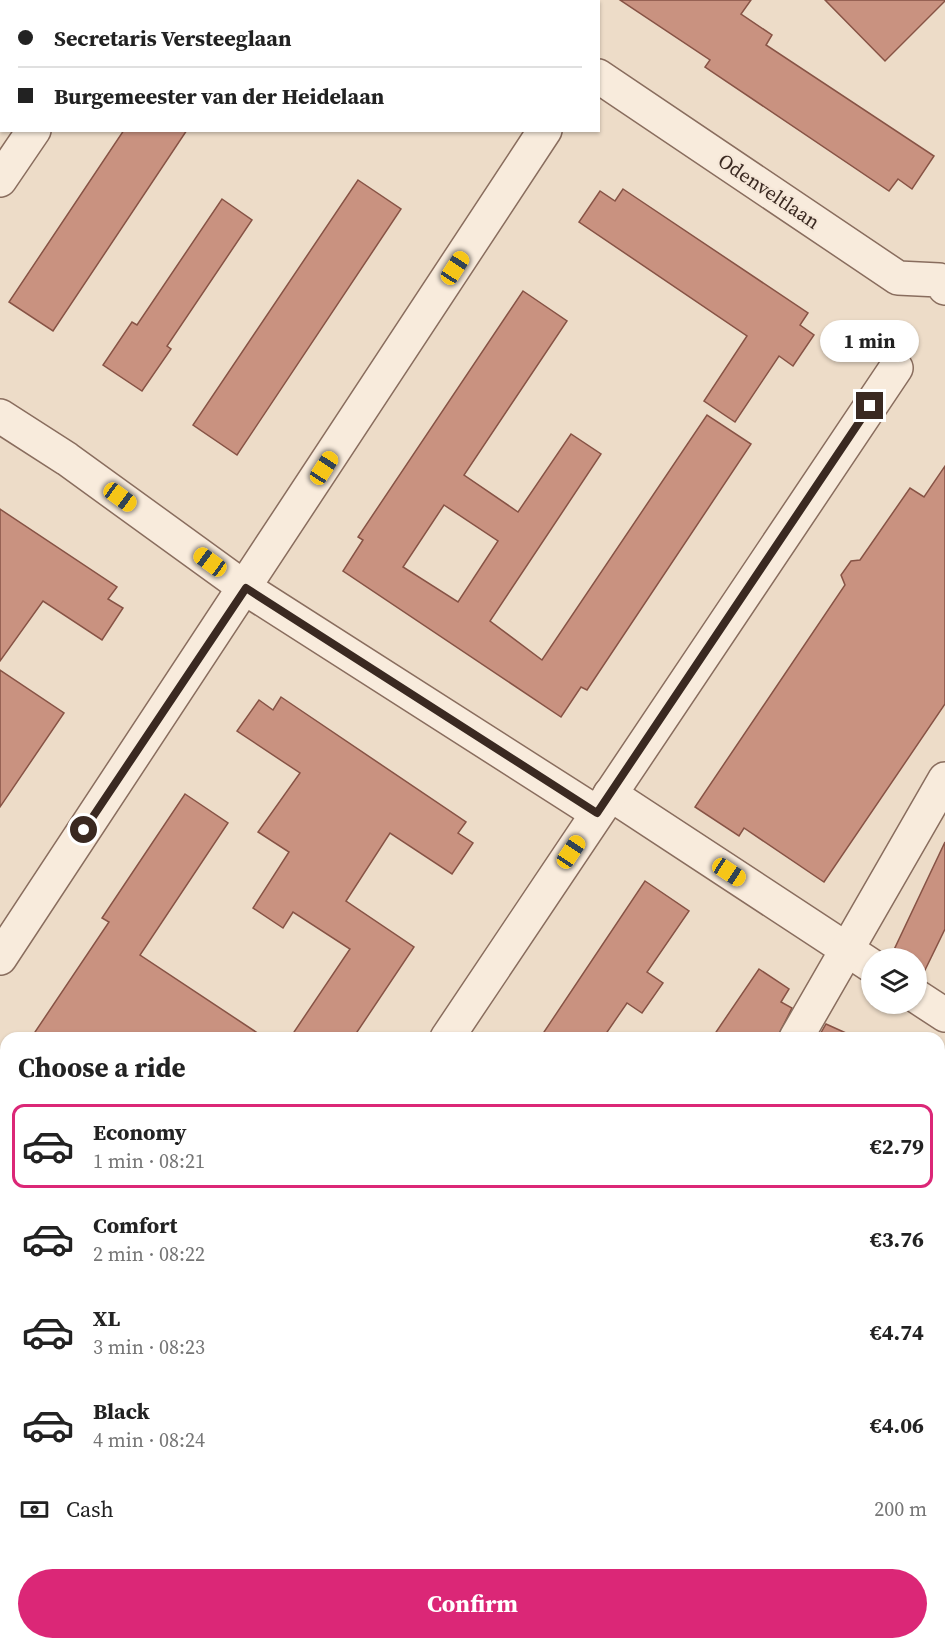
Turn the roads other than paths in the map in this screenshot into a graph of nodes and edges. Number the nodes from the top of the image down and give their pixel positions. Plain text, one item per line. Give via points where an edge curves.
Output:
1 (600, 77) edge
2 (33, 132) edge
3 (544, 132) edge
4 (0, 180) edge
5 (943, 281) edge
6 (896, 368) dead end
7 (0, 416) edge
8 (246, 588) junction
9 (945, 779) edge
10 (604, 804) junction
11 (0, 958) edge
12 (860, 958) edge
13 (927, 1003) edge
14 (945, 1015) edge
15 (451, 1032) edge
16 (801, 1032) edge

1 - 5 street, Odenveltlaan via 898,278
2 - 4 street
3 - 8 street
6 - 10 street
7 - 8 street via 67,459
8 - 10 street
8 - 11 street
9 - 12 street
10 - 12 street
10 - 15 street
12 - 16 street
13 - 14 street

